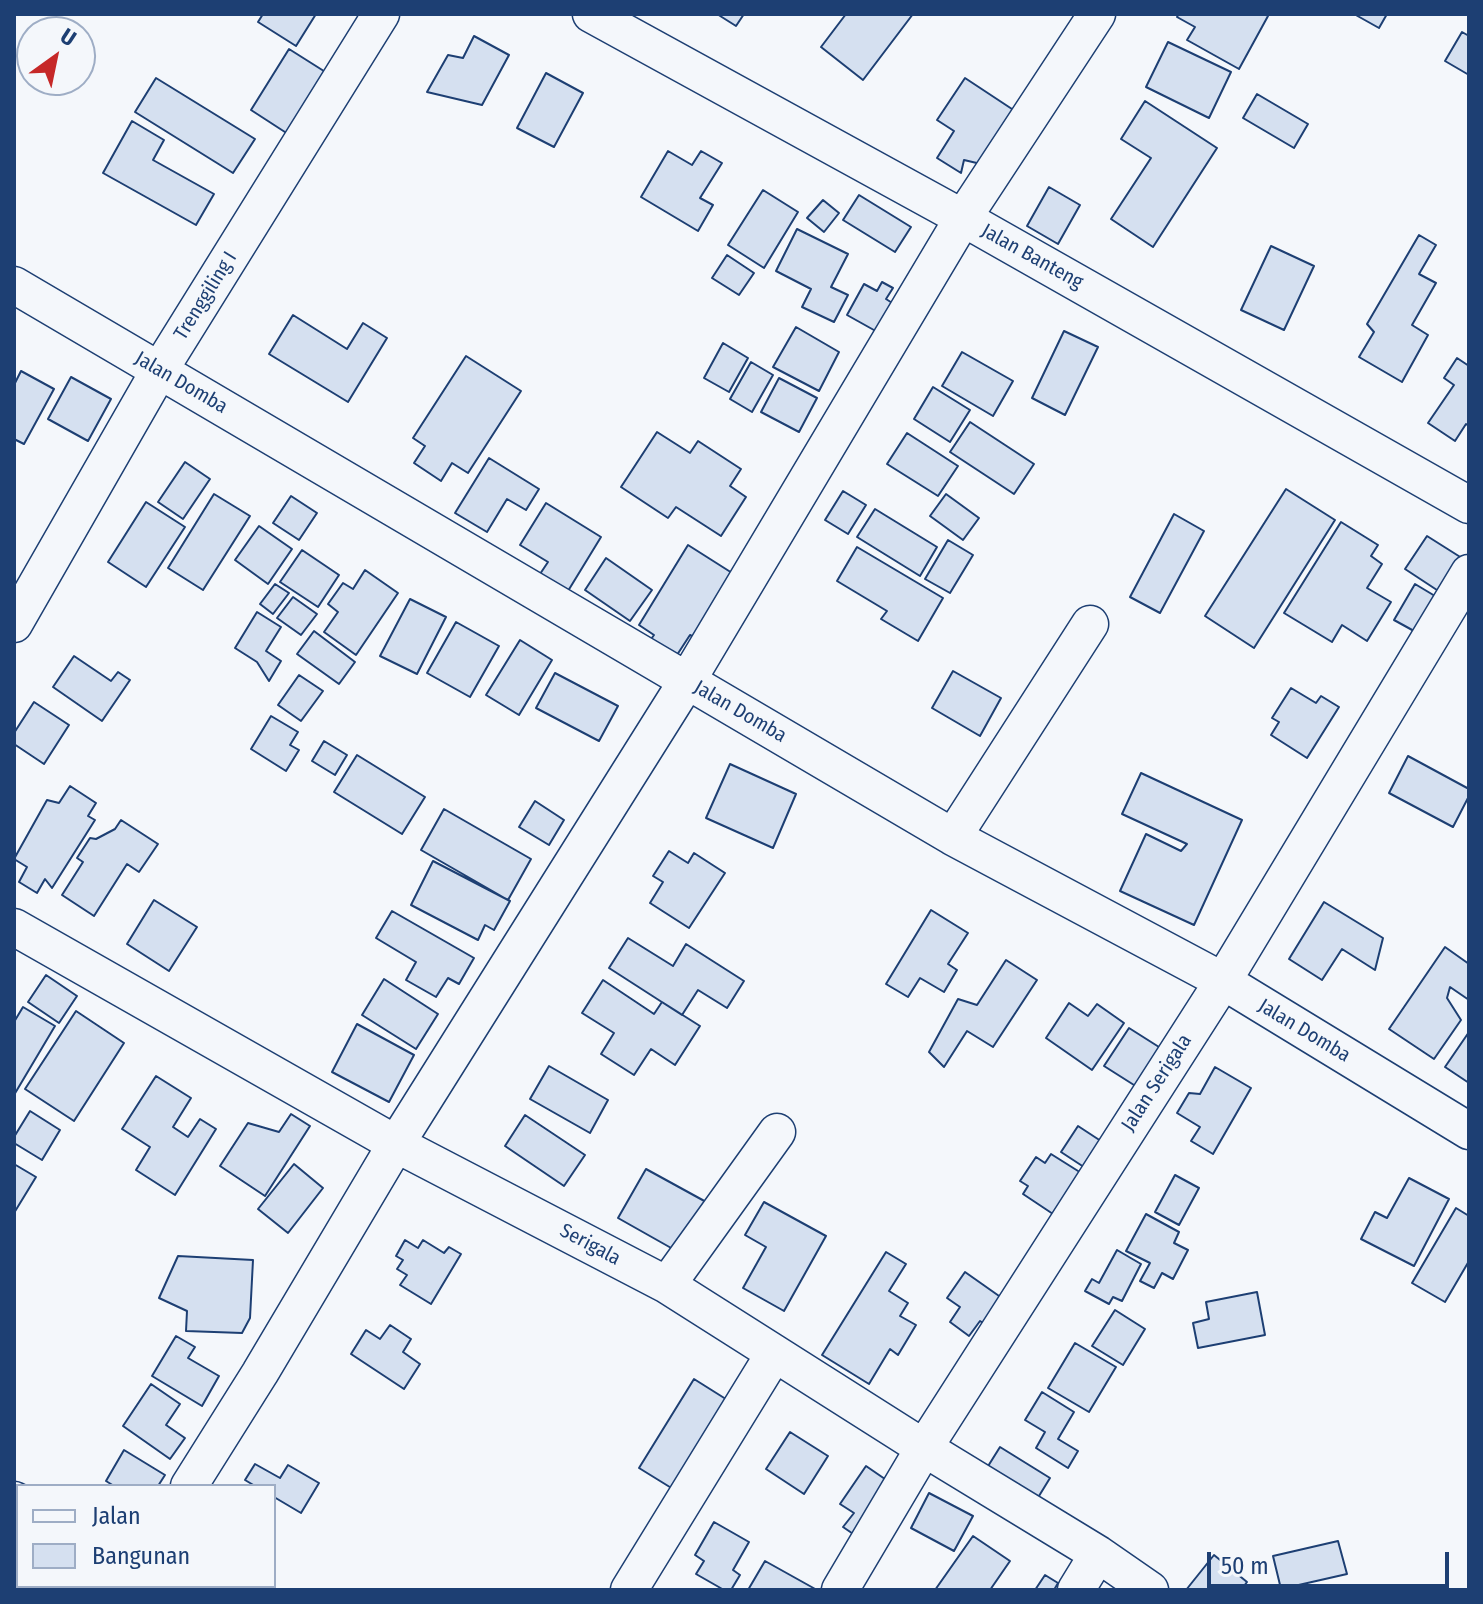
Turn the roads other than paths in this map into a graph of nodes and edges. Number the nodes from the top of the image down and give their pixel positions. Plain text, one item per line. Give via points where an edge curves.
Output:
1 (381, 14) edge
2 (591, 14) edge
3 (1097, 14) edge
4 (963, 218) junction
5 (14, 285) edge
6 (159, 371) junction
7 (1469, 505) edge
8 (1469, 573) edge
9 (14, 624) edge
10 (1090, 624) dead end
11 (687, 681) junction
12 (953, 837) junction
13 (14, 927) edge
14 (1223, 981) junction
15 (1469, 1131) edge
16 (777, 1132) dead end
17 (396, 1144) junction
18 (667, 1285) junction
19 (774, 1354) junction
20 (924, 1448) junction
21 (190, 1484) edge
22 (1098, 1554) junction
23 (629, 1590) edge
24 (840, 1590) edge
25 (1076, 1590) edge
26 (1150, 1590) edge

1 - 6 street, Trenggiling I
2 - 4 street, Jalan Banteng
3 - 4 street
4 - 7 street, Jalan Banteng
4 - 11 street
5 - 6 street, Jalan Domba
6 - 9 street, Trenggiling I
6 - 11 street, Jalan Domba
8 - 14 street, Jalan Serigala
10 - 12 street
11 - 12 street, Jalan Domba
11 - 17 street
12 - 14 street, Jalan Domba
13 - 17 street, Serigala
14 - 15 street, Jalan Domba
14 - 20 street, Jalan Serigala
16 - 18 street
17 - 18 street, Serigala
17 - 21 street
18 - 19 street, Serigala
19 - 20 street, Serigala
19 - 23 street
20 - 22 street, Serigala
20 - 24 street, Jalan Serigala
22 - 25 street
22 - 26 street, Serigala

